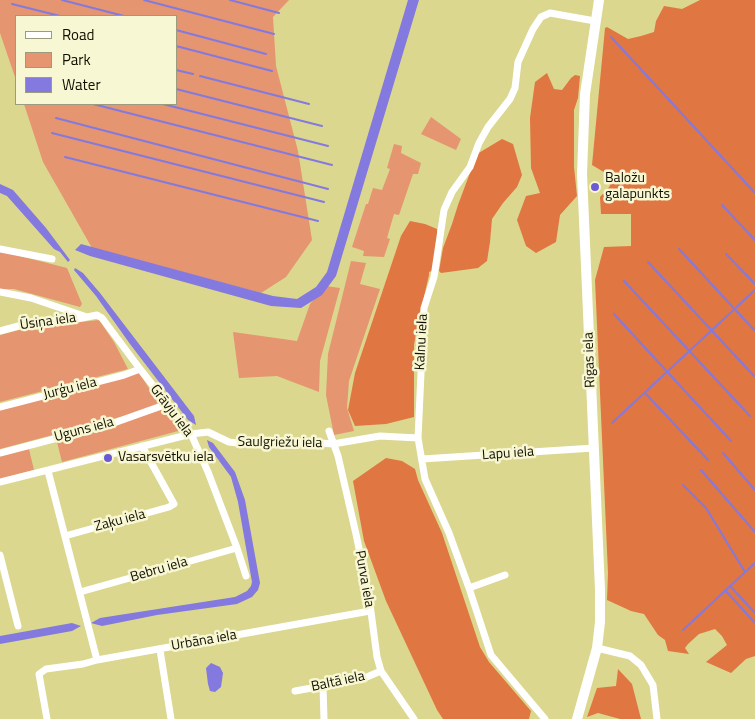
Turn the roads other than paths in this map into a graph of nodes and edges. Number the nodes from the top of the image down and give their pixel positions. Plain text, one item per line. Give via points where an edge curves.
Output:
1 (599, 0) edge
2 (595, 21) junction
3 (0, 249) edge
4 (52, 259) dead end
5 (0, 292) edge
6 (97, 315) joint
7 (87, 316) junction
8 (0, 331) edge
9 (140, 369) junction
10 (167, 404) junction
11 (0, 407) edge
12 (329, 431) dead end
13 (190, 434) junction
14 (418, 438) junction
15 (333, 444) junction
16 (142, 446) junction
17 (594, 448) junction
18 (0, 453) edge
19 (422, 459) junction
20 (48, 470) junction
21 (0, 482) edge
22 (65, 536) junction
23 (237, 548) junction
24 (0, 555) edge
25 (505, 574) dead end
26 (246, 576) dead end
27 (469, 588) junction
28 (80, 592) junction
29 (370, 611) junction
30 (18, 626) dead end
31 (597, 648) junction
32 (160, 650) junction
33 (97, 660) junction
34 (381, 671) junction
35 (323, 686) junction
36 (295, 691) dead end
37 (47, 719) edge
38 (171, 719) edge
39 (324, 719) edge
40 (414, 719) edge
41 (545, 719) edge
42 (577, 719) edge
43 (657, 719) edge

1 - 2 main road, Rīgas iela
2 - 14 street, Kalnu iela via 550,13 541,17 522,49 510,99 488,127 470,167 448,200 434,277 424,308
2 - 17 main road, Rīgas iela via 585,94 582,179
3 - 4 street
5 - 7 street via 32,298
6 - 7 street, Ūsiņa iela
6 - 9 street, Grāvju iela
7 - 8 street, Ūsiņa iela via 34,322
9 - 10 street, Grāvju iela
9 - 11 street, Jurģu iela
10 - 13 street, Grāvju iela
10 - 18 street, Uguns iela via 111,424
12 - 15 street, Purva iela
13 - 15 street, Saulgriežu iela via 208,432 237,443
13 - 16 street, Saulgriežu iela
13 - 23 street, Grāvju iela
14 - 15 street, Saulgriežu iela via 380,436
14 - 19 street, Kalnu iela
15 - 29 street, Purva iela via 353,521
16 - 20 street, Saulgriežu iela
16 - 22 street, Zaķu iela via 174,504
17 - 19 street, Lapu iela
17 - 31 main road, Rīgas iela via 600,590
19 - 27 street, Kalnu iela via 427,485
20 - 21 street, Saulgriežu iela
20 - 22 street
22 - 28 street
23 - 26 street, Grāvju iela
23 - 28 street, Bebru iela
24 - 30 street
25 - 27 street
27 - 41 street, Kalnu iela via 491,655
28 - 33 street
29 - 32 street, Urbāna iela
29 - 34 street, Purva iela
31 - 42 main road, Rīgas iela
31 - 43 street via 630,656 641,665 653,685
32 - 33 street, Urbāna iela
32 - 38 street
33 - 37 street, Urbāna iela via 46,669 39,674
34 - 35 street, Baltā iela via 362,679
34 - 40 street, Purva iela
35 - 36 street, Baltā iela
35 - 39 street

